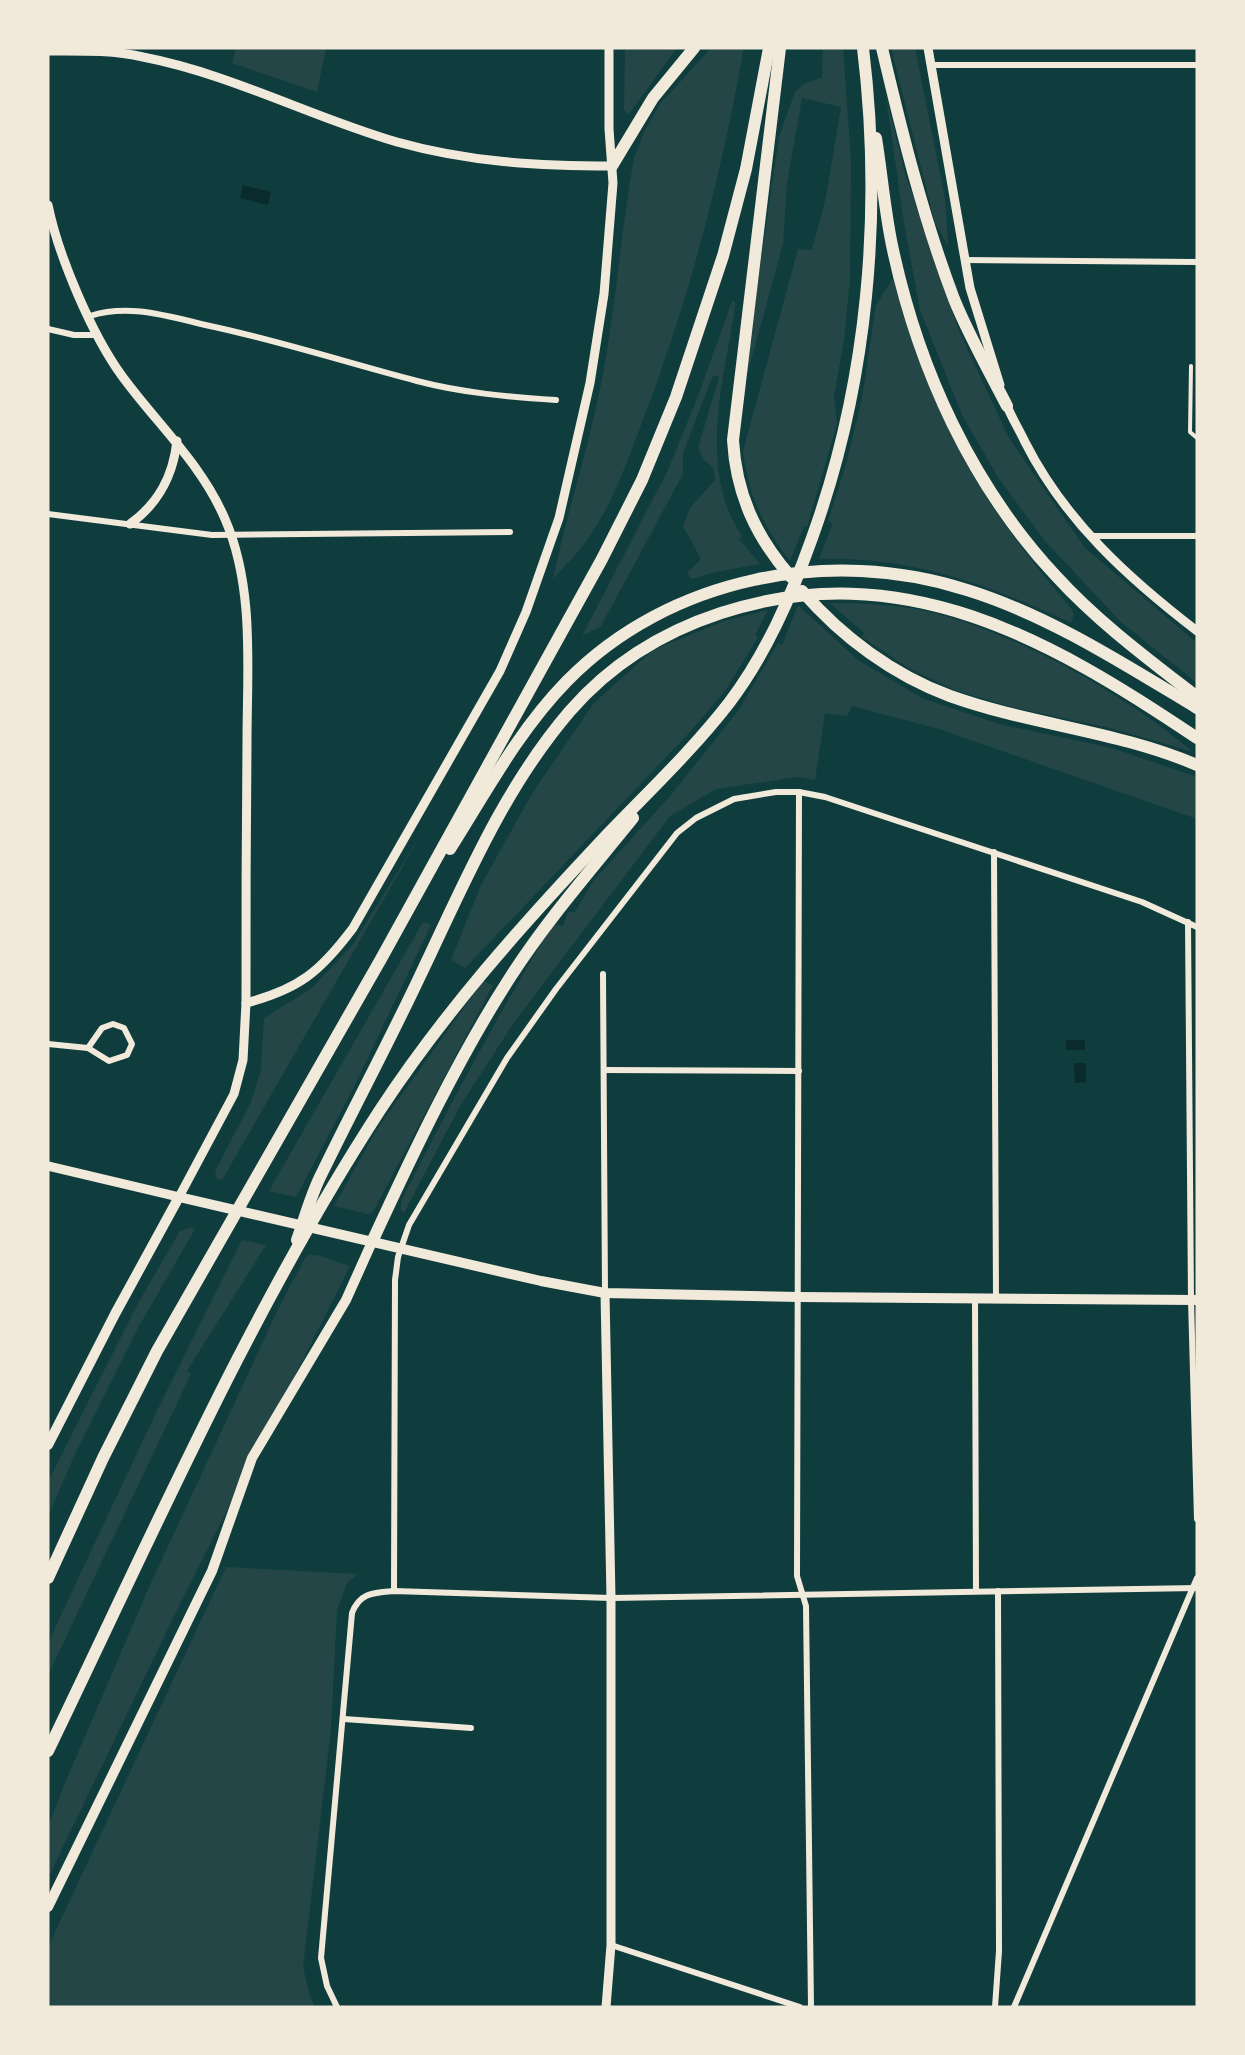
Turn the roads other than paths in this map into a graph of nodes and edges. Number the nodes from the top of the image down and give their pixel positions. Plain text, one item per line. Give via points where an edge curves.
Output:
1 (609, 48) edge
2 (694, 48) edge
3 (769, 48) edge
4 (780, 48) edge
5 (863, 48) edge
6 (882, 48) edge
7 (928, 48) edge
8 (48, 51) edge
9 (865, 63) junction
10 (931, 65) junction
11 (1197, 65) edge
12 (612, 166) junction
13 (48, 206) edge
14 (964, 260) junction
15 (1197, 262) edge
16 (90, 316) junction
17 (48, 329) edge
18 (98, 335) junction
19 (1191, 366) dead end
20 (556, 400) dead end
21 (1007, 406) junction
22 (1197, 438) edge
23 (177, 441) junction
24 (48, 514) edge
25 (130, 524) junction
26 (510, 532) dead end
27 (231, 534) junction
28 (1089, 536) junction
29 (1197, 536) edge
30 (1197, 631) edge
31 (1197, 697) edge
32 (1197, 708) edge
33 (1197, 738) edge
34 (689, 749) junction
35 (1197, 765) edge
36 (799, 792) junction
37 (994, 852) junction
38 (1188, 922) junction
39 (1197, 927) edge
40 (381, 959) junction
41 (603, 974) dead end
42 (246, 1002) junction
43 (48, 1044) edge
44 (88, 1048) junction
45 (604, 1070) junction
46 (798, 1071) junction
47 (48, 1166) edge
48 (179, 1197) junction
49 (372, 1242) junction
50 (400, 1248) junction
51 (283, 1278) junction
52 (605, 1293) junction
53 (799, 1298) junction
54 (975, 1299) junction
55 (996, 1299) junction
56 (1194, 1300) edge
57 (48, 1445) edge
58 (1197, 1519) edge
59 (48, 1578) edge
60 (1197, 1578) edge
61 (1194, 1588) edge
62 (976, 1591) junction
63 (998, 1591) junction
64 (394, 1592) junction
65 (802, 1593) junction
66 (610, 1598) junction
67 (344, 1719) junction
68 (471, 1728) dead end
69 (48, 1751) edge
70 (48, 1907) edge
71 (610, 1945) junction
72 (337, 2007) edge
73 (606, 2007) edge
74 (800, 2007) edge
75 (811, 2007) edge
76 (995, 2007) edge
77 (1014, 2007) edge

1 - 12 street
2 - 12 highway via 658,91
3 - 40 highway via 746,170 723,256 654,452 607,550
4 - 35 highway via 733,440 735,469 745,505 759,534 814,604 880,660 940,692 1004,712 1137,743
5 - 9 highway
6 - 21 highway via 914,178 937,251 967,328
7 - 10 street
8 - 12 street via 112,52 170,63 377,136 439,153 519,165
9 - 31 highway via 902,286 928,368 965,448 1007,516 1054,574 1119,636
9 - 34 highway via 869,263 857,371 838,458 804,560 768,642 741,686
10 - 11 street
10 - 14 street
12 - 42 street via 604,294 590,383 559,518 522,621 477,713 353,928 299,984
13 - 16 street via 65,264
14 - 15 street
14 - 21 street
16 - 18 street
16 - 20 street via 118,310 151,312 450,389
17 - 18 street
18 - 23 street via 120,373
19 - 22 lane via 1190,432
21 - 28 street via 1058,497
23 - 25 street via 170,474 161,492 147,511
23 - 27 street via 211,490
24 - 25 street
25 - 27 street via 204,535
26 - 27 street
27 - 42 street via 242,578 247,638
28 - 29 street
28 - 30 street via 1148,592
32 - 40 highway via 1033,617 939,582 882,572 825,571 723,588 669,608 633,628 557,691 512,752
33 - 51 highway via 1102,679 1027,639 966,613 912,599 854,592 798,595 717,614 653,643 608,675 573,708 493,825 320,1175
34 - 49 highway via 563,905 512,975 437,1110
34 - 51 highway via 464,993 382,1107
36 - 37 street
36 - 46 street
36 - 50 street via 758,793 734,799 696,818 677,833 507,1058 409,1225
37 - 38 street via 1142,902
37 - 55 street
38 - 39 street
38 - 56 street
40 - 59 highway via 157,1351
41 - 45 street
42 - 48 street via 243,1060 234,1094
43 - 44 street
44 - 44 street via 104,1059 116,1061 127,1055 132,1044 124,1028 107,1025
45 - 46 street
45 - 52 street
46 - 53 street
47 - 48 street
48 - 49 main road
48 - 57 main road
49 - 50 main road
49 - 70 main road via 346,1300 252,1458 212,1571
50 - 52 main road
50 - 64 street via 395,1280
51 - 69 highway via 202,1432
52 - 53 main road
52 - 66 street
53 - 54 main road
53 - 65 street via 797,1576
54 - 55 main road
54 - 62 street
55 - 56 main road
56 - 58 street
60 - 61 street
61 - 63 street
61 - 77 street
62 - 63 street
62 - 65 street
63 - 76 street via 999,1951
64 - 66 street
64 - 67 street via 360,1598 352,1613
65 - 66 street
65 - 75 street via 806,1606
66 - 71 street
67 - 68 street
67 - 72 street via 321,1958
71 - 73 street
71 - 74 street

